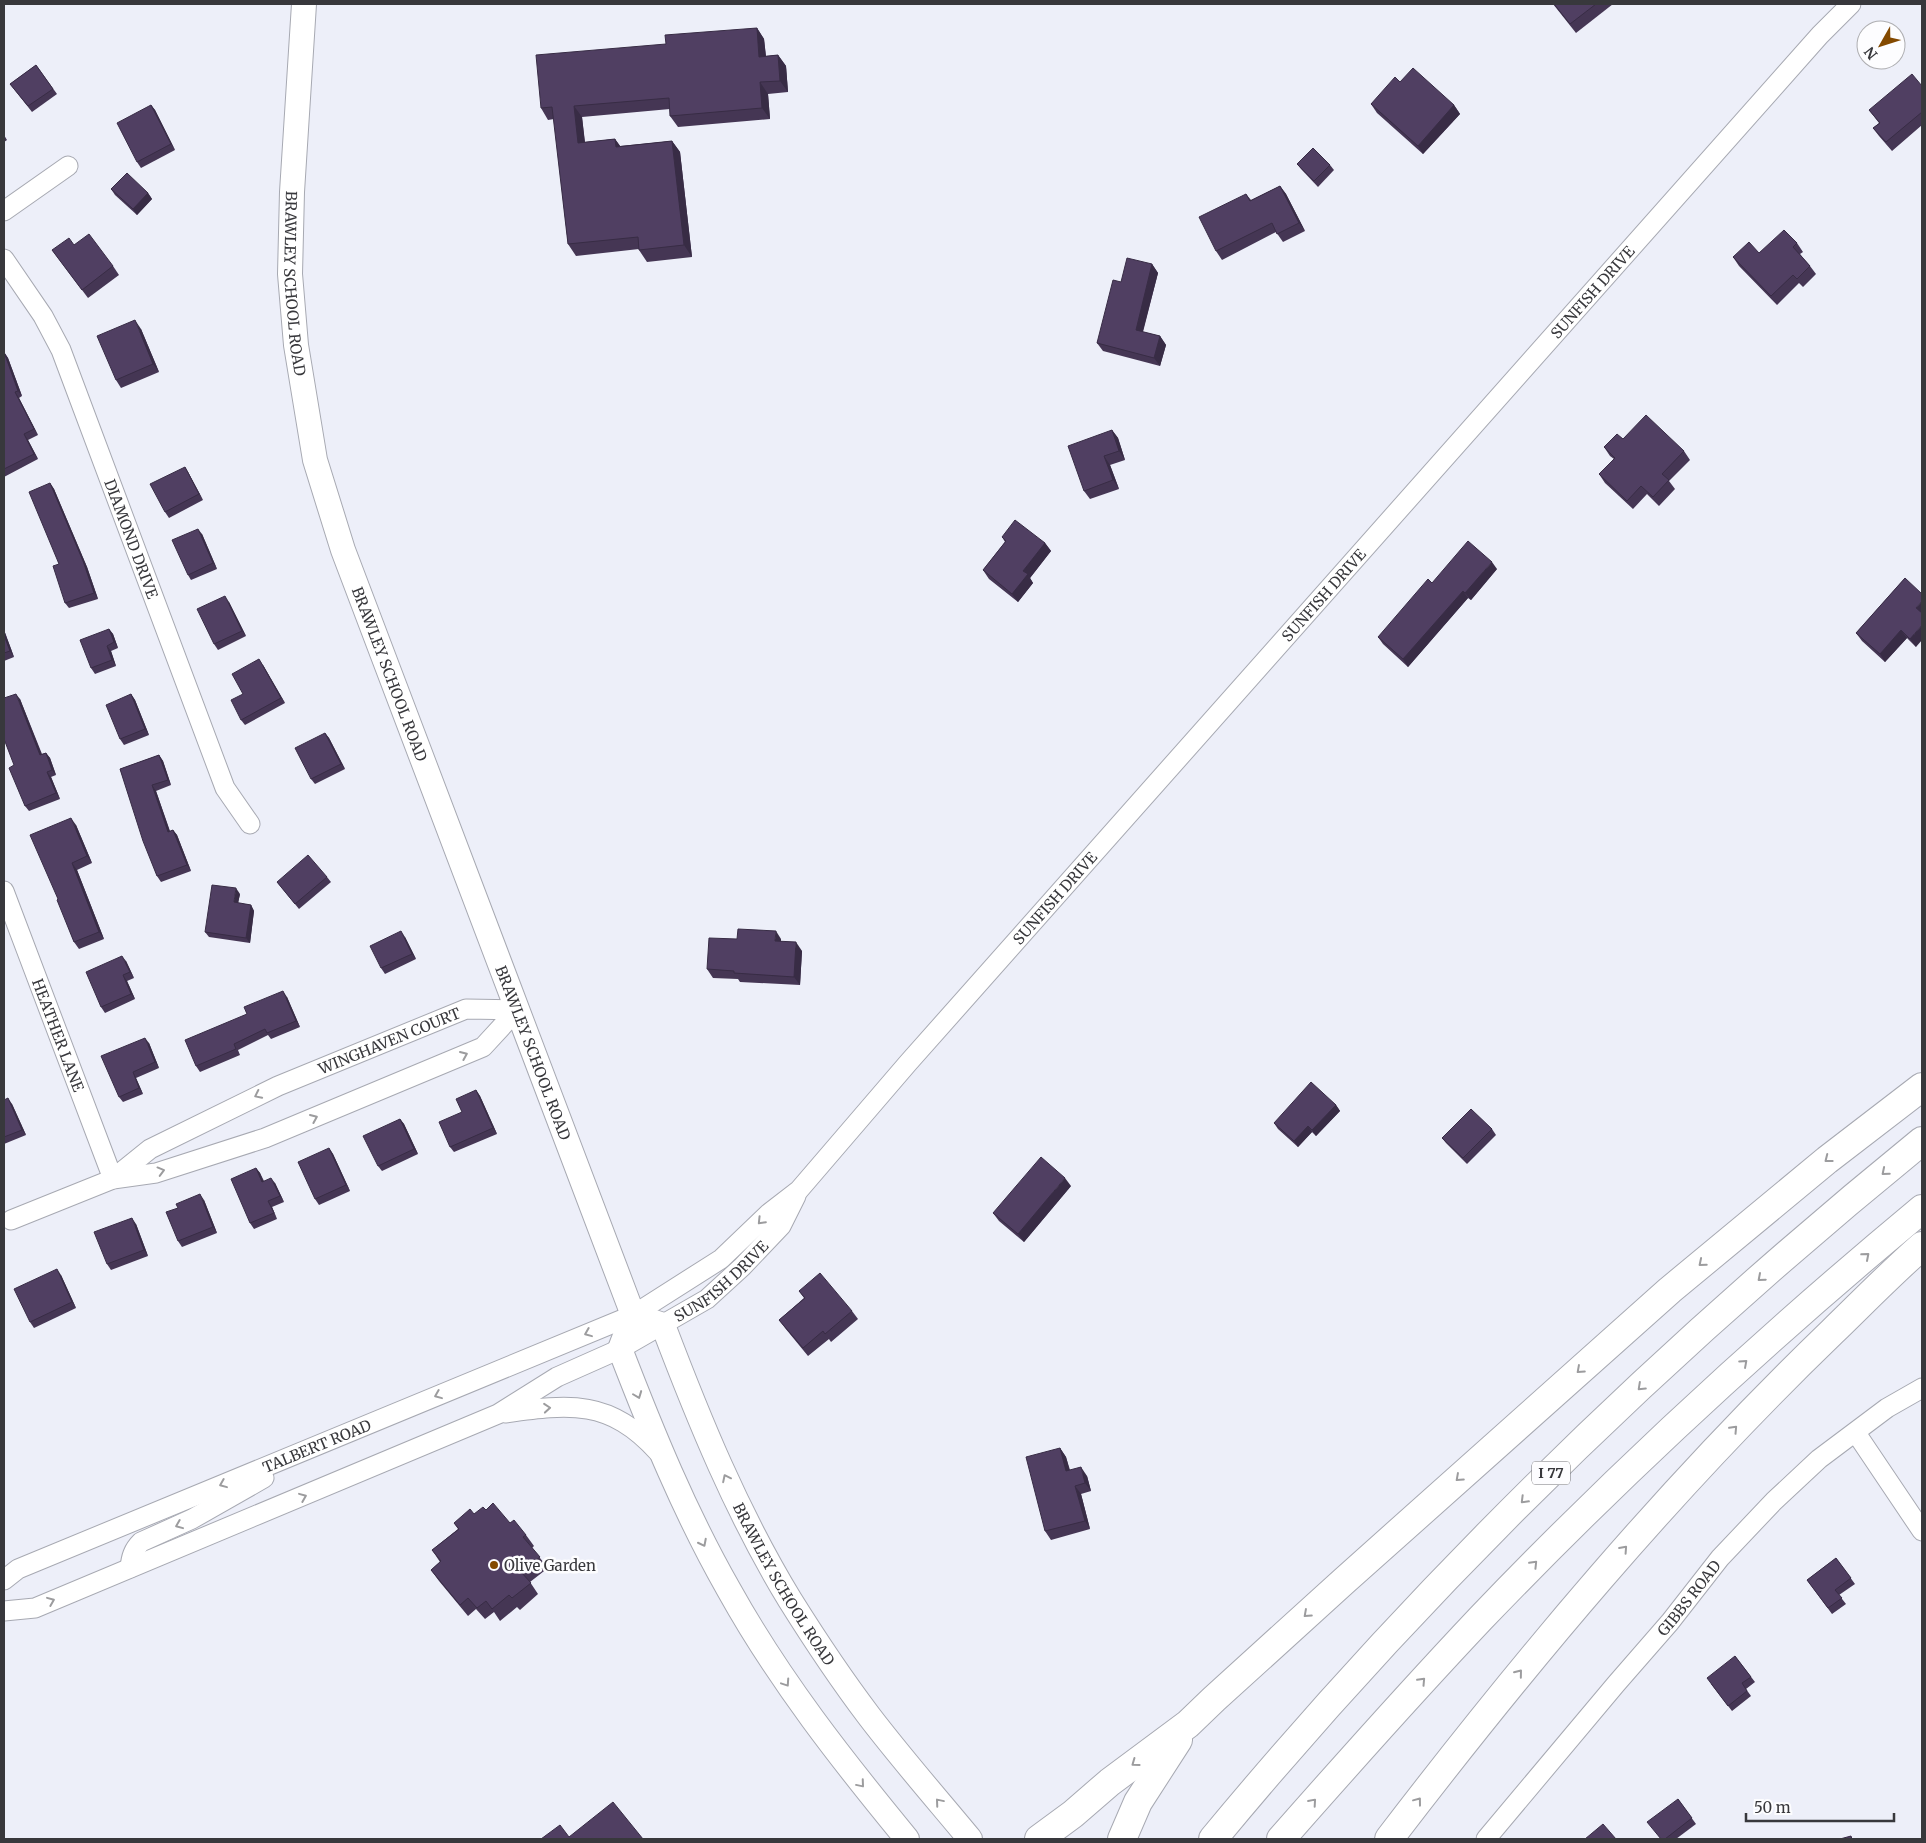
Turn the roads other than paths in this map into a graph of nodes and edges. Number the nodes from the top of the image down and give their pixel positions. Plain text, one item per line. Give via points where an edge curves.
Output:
1 (304, 4) edge
2 (1851, 4) edge
3 (68, 166) dead end
4 (4, 212) edge
5 (4, 259) edge
6 (250, 824) dead end
7 (4, 891) edge
8 (517, 1010) junction
9 (1922, 1087) edge
10 (1922, 1141) edge
11 (113, 1178) junction
12 (799, 1190) junction
13 (1922, 1209) edge
14 (11, 1220) dead end
15 (1922, 1246) edge
16 (633, 1315) junction
17 (663, 1325) junction
18 (620, 1349) junction
19 (1922, 1388) edge
20 (498, 1414) junction
21 (1856, 1433) junction
22 (328, 1441) junction
23 (663, 1457) junction
24 (1922, 1531) edge
25 (130, 1568) junction
26 (4, 1580) edge
27 (4, 1611) edge
28 (1188, 1724) junction
29 (907, 1839) edge
30 (970, 1839) edge
31 (1039, 1839) edge
32 (1122, 1839) edge
33 (1213, 1839) edge
34 (1282, 1839) edge
35 (1389, 1839) edge
36 (1486, 1839) edge

1 - 8 main road, BRAWLEY SCHOOL ROAD via 290,274 296,345 316,460 347,560
2 - 12 street, SUNFISH DRIVE via 914,1056
3 - 4 street
5 - 6 street, DIAMOND DRIVE via 53,332 225,788
7 - 11 street, HEATHER LANE
8 -> 11 street, WINGHAVEN COURT via 466,1009 278,1086 150,1149
11 -> 8 street, WINGHAVEN COURT via 156,1173 265,1138 483,1047
8 - 16 main road, BRAWLEY SCHOOL ROAD
9 -> 28 highway via 1827,1160 1670,1290
10 -> 33 highway, I 77 via 1754,1283 1595,1430 1370,1661
11 - 14 street, WINGHAVEN COURT
12 -> 16 street, SUNFISH DRIVE via 768,1214 721,1259
12 - 17 street, SUNFISH DRIVE via 780,1226 742,1267 707,1299
34 -> 13 highway via 1408,1696 1556,1542 1767,1342
35 -> 15 highway via 1522,1670 1688,1478 1765,1397
16 - 17 main road
16 - 18 main road
16 -> 22 street, TALBERT ROAD
17 - 18 street, SUNFISH DRIVE
30 -> 17 main road, BRAWLEY SCHOOL ROAD via 870,1717 789,1598 722,1471
18 - 20 street via 557,1377
18 -> 23 main road
19 - 21 street, GIBBS ROAD via 1887,1408
20 -> 23 street via 547,1407 598,1411 632,1427
25 -> 20 street
21 - 24 street
21 - 36 street, GIBBS ROAD via 1819,1459 1720,1558 1670,1622
22 -> 25 street via 192,1519 141,1542 134,1549
22 -> 26 street, TALBERT ROAD via 18,1569
23 -> 29 main road via 711,1558 767,1654 831,1746
27 -> 25 street via 35,1608
28 -> 31 highway
28 - 32 highway via 1138,1802

